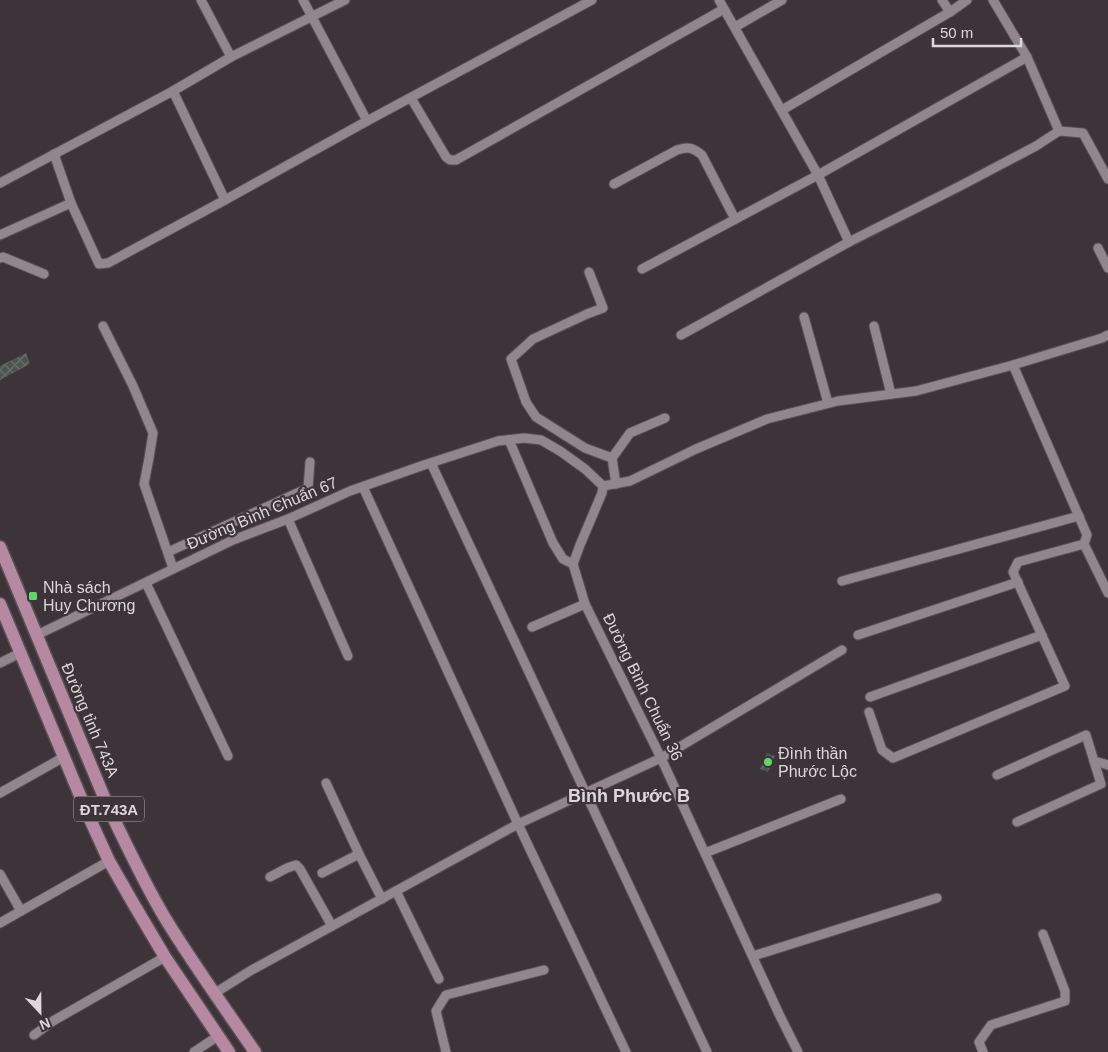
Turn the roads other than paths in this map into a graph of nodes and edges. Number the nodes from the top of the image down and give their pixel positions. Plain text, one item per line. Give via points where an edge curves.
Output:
1 (201, 0) edge
2 (304, 0) edge
3 (345, 0) edge
4 (592, 0) edge
5 (719, 0) edge
6 (782, 0) edge
7 (942, 0) edge
8 (967, 0) edge
9 (993, 0) edge
10 (724, 9) junction
11 (950, 12) junction
12 (312, 17) junction
13 (735, 28) junction
14 (1027, 57) junction
15 (231, 58) junction
16 (173, 91) junction
17 (411, 98) junction
18 (782, 110) junction
19 (367, 121) junction
20 (1060, 131) junction
21 (54, 154) junction
22 (818, 175) junction
23 (1108, 179) edge
24 (0, 183) edge
25 (614, 184) dead end
26 (225, 200) junction
27 (71, 203) junction
28 (735, 220) junction
29 (0, 235) edge
30 (849, 242) junction
31 (1098, 248) dead end
32 (0, 258) edge
33 (1108, 268) edge
34 (642, 269) dead end
35 (589, 272) dead end
36 (44, 274) dead end
37 (804, 317) dead end
38 (103, 326) dead end
39 (874, 326) dead end
40 (681, 335) dead end
41 (1108, 335) edge
42 (1013, 365) junction
43 (891, 394) junction
44 (828, 404) junction
45 (664, 418) dead end
46 (508, 440) junction
47 (612, 458) junction
48 (310, 462) dead end
49 (431, 463) junction
50 (616, 484) junction
51 (603, 486) junction
52 (363, 487) junction
53 (1078, 516) junction
54 (288, 519) junction
55 (1084, 544) junction
56 (0, 547) edge
57 (168, 552) junction
58 (573, 564) junction
59 (173, 568) junction
60 (842, 581) dead end
61 (1018, 582) junction
62 (146, 583) junction
63 (1108, 593) edge
64 (586, 604) junction
65 (1, 608) edge
66 (532, 627) dead end
67 (36, 635) junction
68 (858, 635) dead end
69 (1042, 635) junction
70 (842, 650) dead end
71 (20, 653) junction
72 (348, 656) dead end
73 (0, 663) edge
74 (870, 697) dead end
75 (869, 712) dead end
76 (228, 756) dead end
77 (64, 758) junction
78 (661, 758) junction
79 (1094, 761) junction
80 (1108, 765) edge
81 (997, 774) dead end
82 (326, 783) dead end
83 (0, 793) edge
84 (586, 793) junction
85 (841, 799) dead end
86 (1017, 822) dead end
87 (518, 824) junction
88 (705, 853) junction
89 (359, 854) junction
90 (109, 861) junction
91 (322, 873) dead end
92 (0, 874) edge
93 (270, 877) dead end
94 (396, 891) junction
95 (937, 898) dead end
96 (382, 899) junction
97 (20, 911) junction
98 (0, 923) edge
99 (332, 926) junction
100 (1043, 934) dead end
101 (753, 956) junction
102 (165, 957) junction
103 (544, 970) dead end
104 (439, 980) dead end
105 (215, 993) junction
106 (34, 1035) dead end
107 (218, 1036) junction
108 (795, 1051) edge
109 (194, 1052) edge
110 (229, 1052) edge
111 (255, 1052) edge
112 (446, 1052) edge
113 (626, 1052) edge
114 (708, 1052) edge
115 (983, 1052) edge

1 - 15 street
2 - 12 street
3 - 12 street
4 - 17 street
5 - 10 street
6 - 13 street
7 - 11 street
8 - 11 street
9 - 14 street
10 - 13 street
10 - 17 street via 456,160 446,157
11 - 18 street
12 - 15 street
12 - 19 street
13 - 18 street
14 - 20 street
14 - 22 street
15 - 16 street
16 - 21 street
16 - 26 street
17 - 19 street
18 - 22 street
19 - 26 street
20 - 23 street via 1083,133
20 - 30 street
21 - 24 street
21 - 27 street
22 - 28 street
22 - 30 street
25 - 28 street via 678,150 694,149 702,155
26 - 27 street via 108,263 99,264
27 - 29 street
28 - 34 street
30 - 40 street
31 - 33 street
32 - 36 street
35 - 47 street via 603,308 533,339 511,360 526,402 536,417 585,448
37 - 44 street
38 - 57 street via 153,432 144,484
39 - 43 street
41 - 42 street
42 - 43 street via 916,391
42 - 53 street
43 - 44 street
44 - 50 street via 767,419 630,481
45 - 47 street via 630,434
46 - 49 street, Đường Bình Chuẩn 67
46 - 51 street via 542,440 560,450
46 - 58 street via 552,543 563,559
47 - 50 street
48 - 57 street via 308,488
49 - 52 street, Đường Bình Chuẩn 67
49 - 84 street
50 - 51 street
51 - 58 street
52 - 54 street, Đường Bình Chuẩn 67
52 - 87 street
53 - 55 street via 1087,535
53 - 60 street
54 - 59 street, Đường Bình Chuẩn 67
54 - 72 street
55 - 61 street via 1018,562 1013,572
55 - 63 street
56 - 67 main road, Đường tỉnh 743A / ĐT.743A
57 - 59 street
58 - 64 street, Đường Bình Chuẩn 36
59 - 62 street, Đường Bình Chuẩn 67
61 - 68 street
61 - 69 street
62 - 67 street, Đường Bình Chuẩn 67
62 - 76 street
64 - 66 street
64 - 78 street, Đường Bình Chuẩn 36
65 - 71 main road, ĐT.743A
67 - 105 main road, Đường tỉnh 743A / ĐT.743A via 129,851 165,917
69 - 74 street
69 - 75 street via 1066,686 893,758 882,750
70 - 78 street
71 - 73 street
71 - 77 main road, ĐT.743A
77 - 83 street
77 - 90 main road, ĐT.743A
78 - 84 street
78 - 88 street, Đường Bình Chuẩn 36
79 - 80 street
79 - 81 street via 1086,735
79 - 86 street via 1101,784
82 - 89 street
84 - 87 street
84 - 114 street
85 - 88 street
87 - 94 street
87 - 113 street
88 - 101 street, Đường Bình Chuẩn 36
89 - 91 street
89 - 96 street
90 - 97 street
90 - 102 main road, ĐT.743A
92 - 97 street
93 - 99 street via 296,865
94 - 96 street
94 - 104 street
95 - 101 street
96 - 99 street
97 - 98 street
99 - 105 street
100 - 115 street via 1065,990 1065,1001 991,1025 979,1042
101 - 108 street, Đường Bình Chuẩn 36
102 - 106 street
102 - 107 main road, ĐT.743A
103 - 112 street via 446,995 436,1010
105 - 111 main road, Đường tỉnh 743A / ĐT.743A
107 - 109 street
107 - 110 main road, ĐT.743A

